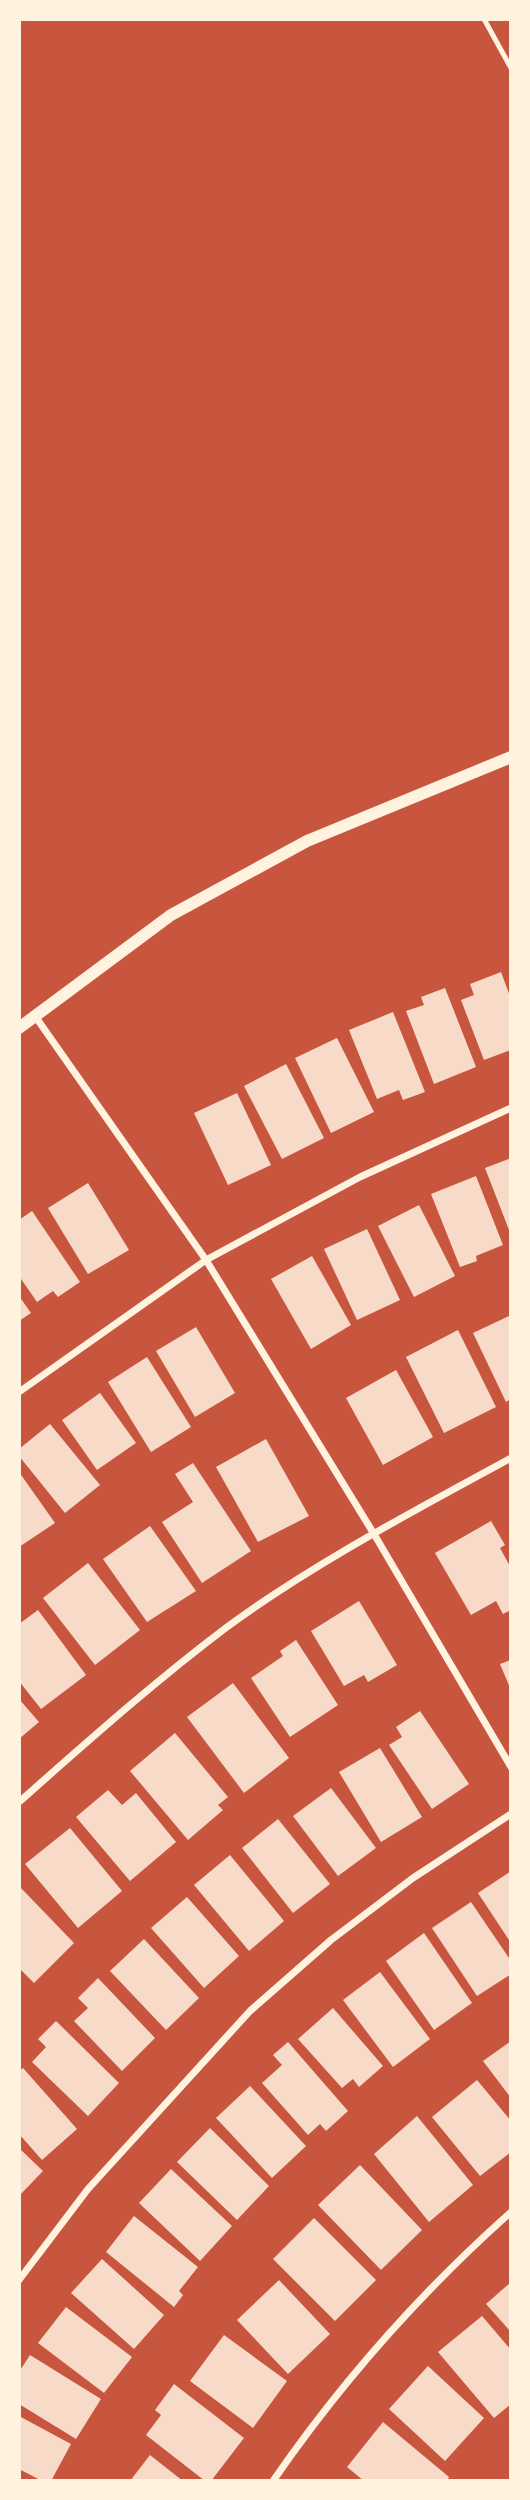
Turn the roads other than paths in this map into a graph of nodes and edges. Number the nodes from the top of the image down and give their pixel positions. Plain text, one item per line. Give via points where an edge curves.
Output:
1 (484, 19) edge
2 (511, 68) edge
3 (511, 757) edge
4 (35, 1016) junction
5 (19, 1028) edge
6 (511, 1108) edge
7 (206, 1260) junction
8 (19, 1392) edge
9 (511, 1458) edge
10 (374, 1534) junction
11 (511, 1767) edge
12 (19, 1802) edge
13 (511, 1814) edge
14 (511, 2212) edge
15 (19, 2280) edge
16 (272, 2481) edge

1 - 2 lane
3 - 4 street via 307,841 171,915
4 - 5 street
4 - 7 street
6 - 7 street via 360,1177
7 - 8 street
7 - 10 street
9 - 10 street
10 - 11 street
10 - 12 street via 229,1626 136,1698
13 - 15 street via 413,1878 331,1940 250,2011 88,2189
14 - 16 street via 453,2265 360,2365

